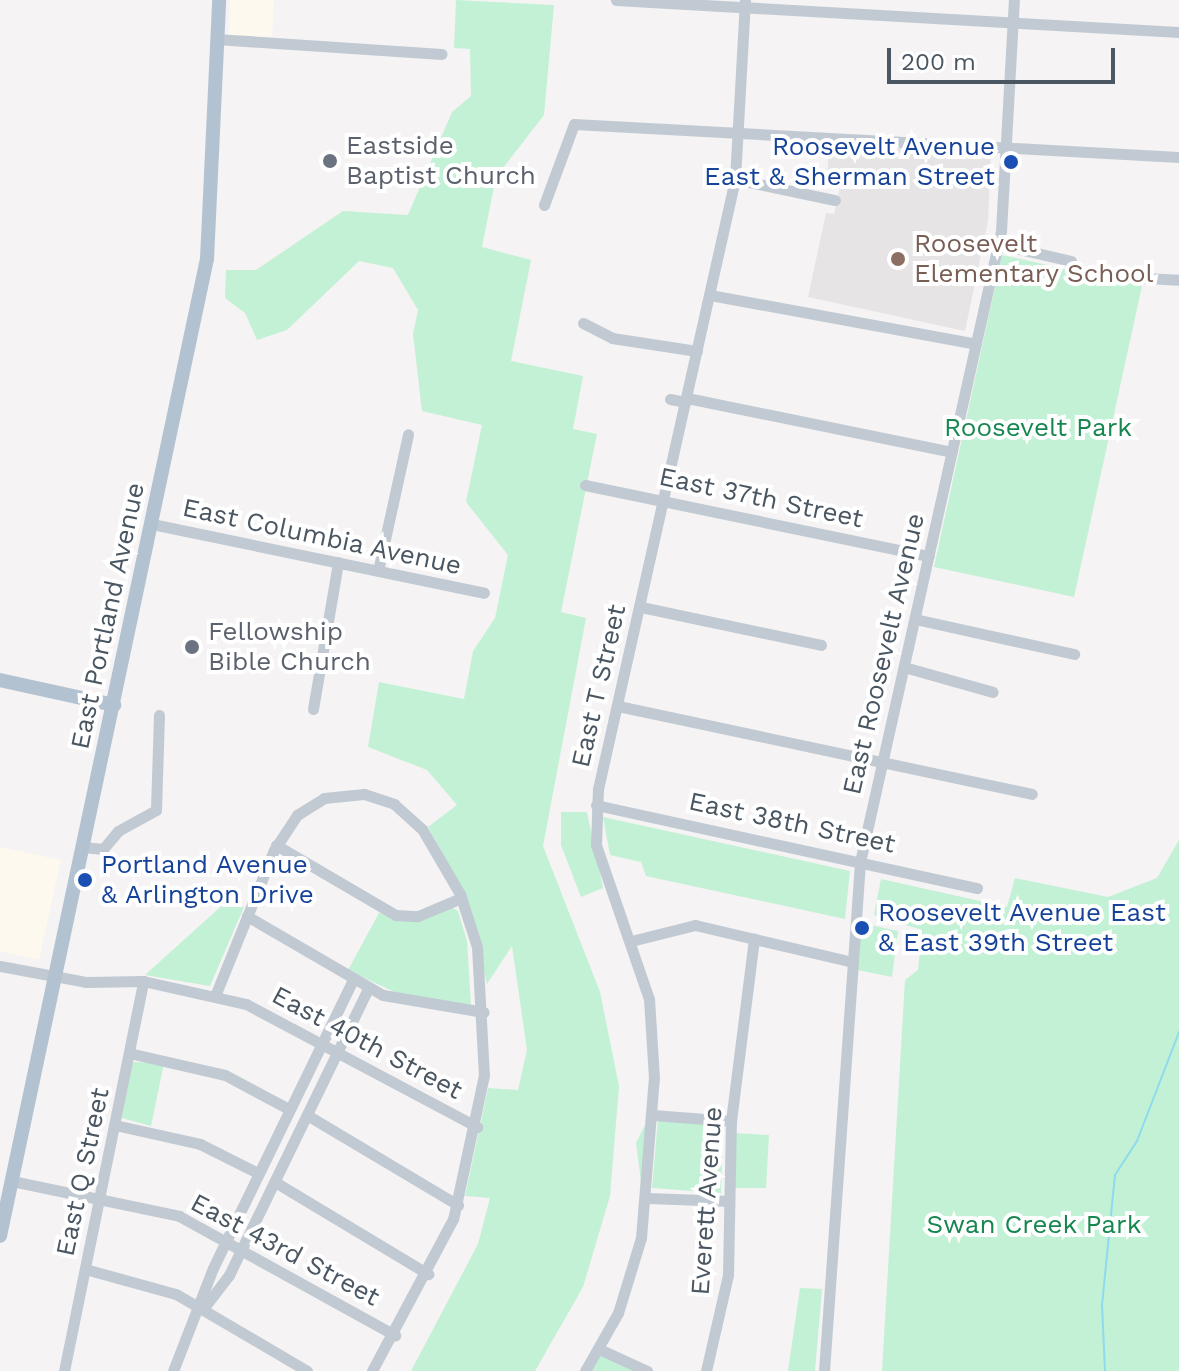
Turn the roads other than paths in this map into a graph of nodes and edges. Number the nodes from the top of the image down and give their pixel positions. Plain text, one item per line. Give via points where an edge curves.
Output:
1 (219, 0) edge
2 (616, 0) edge
3 (1014, 0) edge
4 (745, 4) edge
5 (1013, 22) junction
6 (1179, 32) edge
7 (216, 39) junction
8 (442, 54) dead end
9 (739, 133) junction
10 (1005, 148) junction
11 (1179, 157) edge
12 (735, 179) junction
13 (835, 200) dead end
14 (544, 205) dead end
15 (998, 244) junction
16 (1071, 261) dead end
17 (1144, 278) dead end
18 (1179, 280) edge
19 (710, 295) junction
20 (583, 323) dead end
21 (976, 344) junction
22 (697, 351) junction
23 (670, 399) dead end
24 (687, 400) junction
25 (408, 434) dead end
26 (952, 452) junction
27 (585, 485) dead end
28 (665, 499) junction
29 (152, 524) junction
30 (929, 556) junction
31 (338, 562) junction
32 (378, 571) junction
33 (484, 593) dead end
34 (641, 607) junction
35 (915, 619) junction
36 (821, 645) dead end
37 (1074, 654) dead end
38 (904, 667) junction
39 (0, 680) edge
40 (993, 692) dead end
41 (114, 705) junction
42 (618, 706) junction
43 (313, 709) dead end
44 (159, 715) dead end
45 (882, 762) junction
46 (1032, 794) dead end
47 (596, 805) junction
48 (276, 845) junction
49 (83, 847) junction
50 (860, 862) junction
51 (977, 888) dead end
52 (461, 898) junction
53 (247, 916) junction
54 (754, 938) junction
55 (631, 941) junction
56 (853, 962) junction
57 (0, 966) edge
58 (55, 977) junction
59 (353, 980) junction
60 (143, 981) junction
61 (368, 989) junction
62 (215, 996) junction
63 (484, 1012) junction
64 (322, 1044) junction
65 (337, 1052) junction
66 (129, 1053) junction
67 (289, 1109) junction
68 (307, 1115) junction
69 (653, 1115) junction
70 (731, 1121) junction
71 (115, 1125) junction
72 (477, 1127) junction
73 (258, 1173) junction
74 (12, 1181) junction
75 (275, 1182) junction
76 (99, 1197) junction
77 (648, 1198) junction
78 (729, 1201) junction
79 (458, 1205) junction
80 (0, 1236) edge
81 (227, 1238) junction
82 (243, 1247) junction
83 (85, 1269) junction
84 (428, 1274) junction
85 (203, 1309) junction
86 (395, 1335) junction
87 (599, 1349) junction
88 (64, 1371) edge
89 (173, 1371) edge
90 (307, 1371) edge
91 (372, 1371) edge
92 (585, 1371) edge
93 (647, 1371) edge
94 (706, 1371) edge
95 (824, 1371) edge

1 - 7 main road, East Portland Avenue
2 - 4 street
3 - 5 street, East Roosevelt Avenue
4 - 5 street
4 - 9 street, East T Street
5 - 6 street
5 - 10 street, East Roosevelt Avenue
7 - 8 street
7 - 29 main road, East Portland Avenue via 207,259
9 - 10 street
9 - 12 street, East T Street
9 - 14 street via 574,124
10 - 11 street
10 - 15 street, East Roosevelt Avenue
12 - 13 street
12 - 19 street, East T Street
15 - 16 street
15 - 21 street, East Roosevelt Avenue
17 - 18 street
19 - 21 street
19 - 22 street, East T Street
20 - 22 street via 612,338
21 - 26 street, East Roosevelt Avenue
22 - 24 street, East T Street
23 - 24 street
24 - 26 street
24 - 28 street, East T Street
25 - 32 street
26 - 30 street, East Roosevelt Avenue
27 - 28 street, East 37th Street
28 - 30 street, East 37th Street
28 - 34 street, East T Street
29 - 31 street, East Columbia Avenue
29 - 41 main road, East Portland Avenue
30 - 35 street, East Roosevelt Avenue
31 - 32 street, East Columbia Avenue
31 - 43 street
32 - 33 street, East Columbia Avenue
34 - 36 street
34 - 42 street, East T Street
35 - 37 street
35 - 38 street, East Roosevelt Avenue
38 - 40 street
38 - 45 street, East Roosevelt Avenue
39 - 41 main road
41 - 49 main road, East Portland Avenue
42 - 45 street
42 - 47 street, East T Street
44 - 49 street via 156,810 118,831 103,849
45 - 46 street
45 - 50 street, East Roosevelt Avenue
47 - 50 street, East 38th Street
47 - 55 street, East T Street via 596,845
48 - 52 street via 396,915 418,916
48 - 52 street via 297,815 324,798 379,797 422,829
48 - 53 street
49 - 58 main road, East Portland Avenue
50 - 51 street, East 38th Street
50 - 56 street, East Roosevelt Avenue
52 - 63 street via 477,947
53 - 59 street
53 - 62 street
54 - 55 street via 683,924
54 - 56 street
54 - 70 street, Everett Avenue
55 - 69 street, East T Street via 649,999
56 - 95 street, East Roosevelt Avenue
57 - 58 street, East 40th Street
58 - 60 street, East 40th Street
58 - 74 main road, East Portland Avenue
59 - 61 street
59 - 64 street
60 - 62 street, East 40th Street
60 - 66 street, East Q Street
61 - 63 street via 399,1001
61 - 65 street
62 - 64 street, East 40th Street via 264,1010
63 - 72 street
64 - 65 street, East 40th Street
64 - 67 street
65 - 68 street
65 - 72 street, East 40th Street
66 - 67 street via 225,1075
66 - 71 street, East Q Street
67 - 73 street
68 - 75 street
68 - 79 street
69 - 70 street
69 - 77 street, East T Street
70 - 78 street, Everett Avenue
71 - 73 street via 200,1144
71 - 76 street, East Q Street
72 - 79 street
73 - 81 street
74 - 76 street, East 43rd Street
74 - 80 main road, East Portland Avenue
75 - 82 street
75 - 84 street
76 - 81 street, East 43rd Street via 179,1216
76 - 83 street, East Q Street
77 - 78 street
77 - 87 street, East T Street via 630,1280
78 - 94 street, Everett Avenue via 728,1275
79 - 84 street
81 - 82 street, East 43rd Street
81 - 85 street
82 - 85 street
82 - 86 street, East 43rd Street
83 - 85 street via 155,1286
83 - 88 street, East Q Street
84 - 86 street
85 - 89 street
85 - 90 street
86 - 91 street
87 - 92 street, East T Street
87 - 93 street

